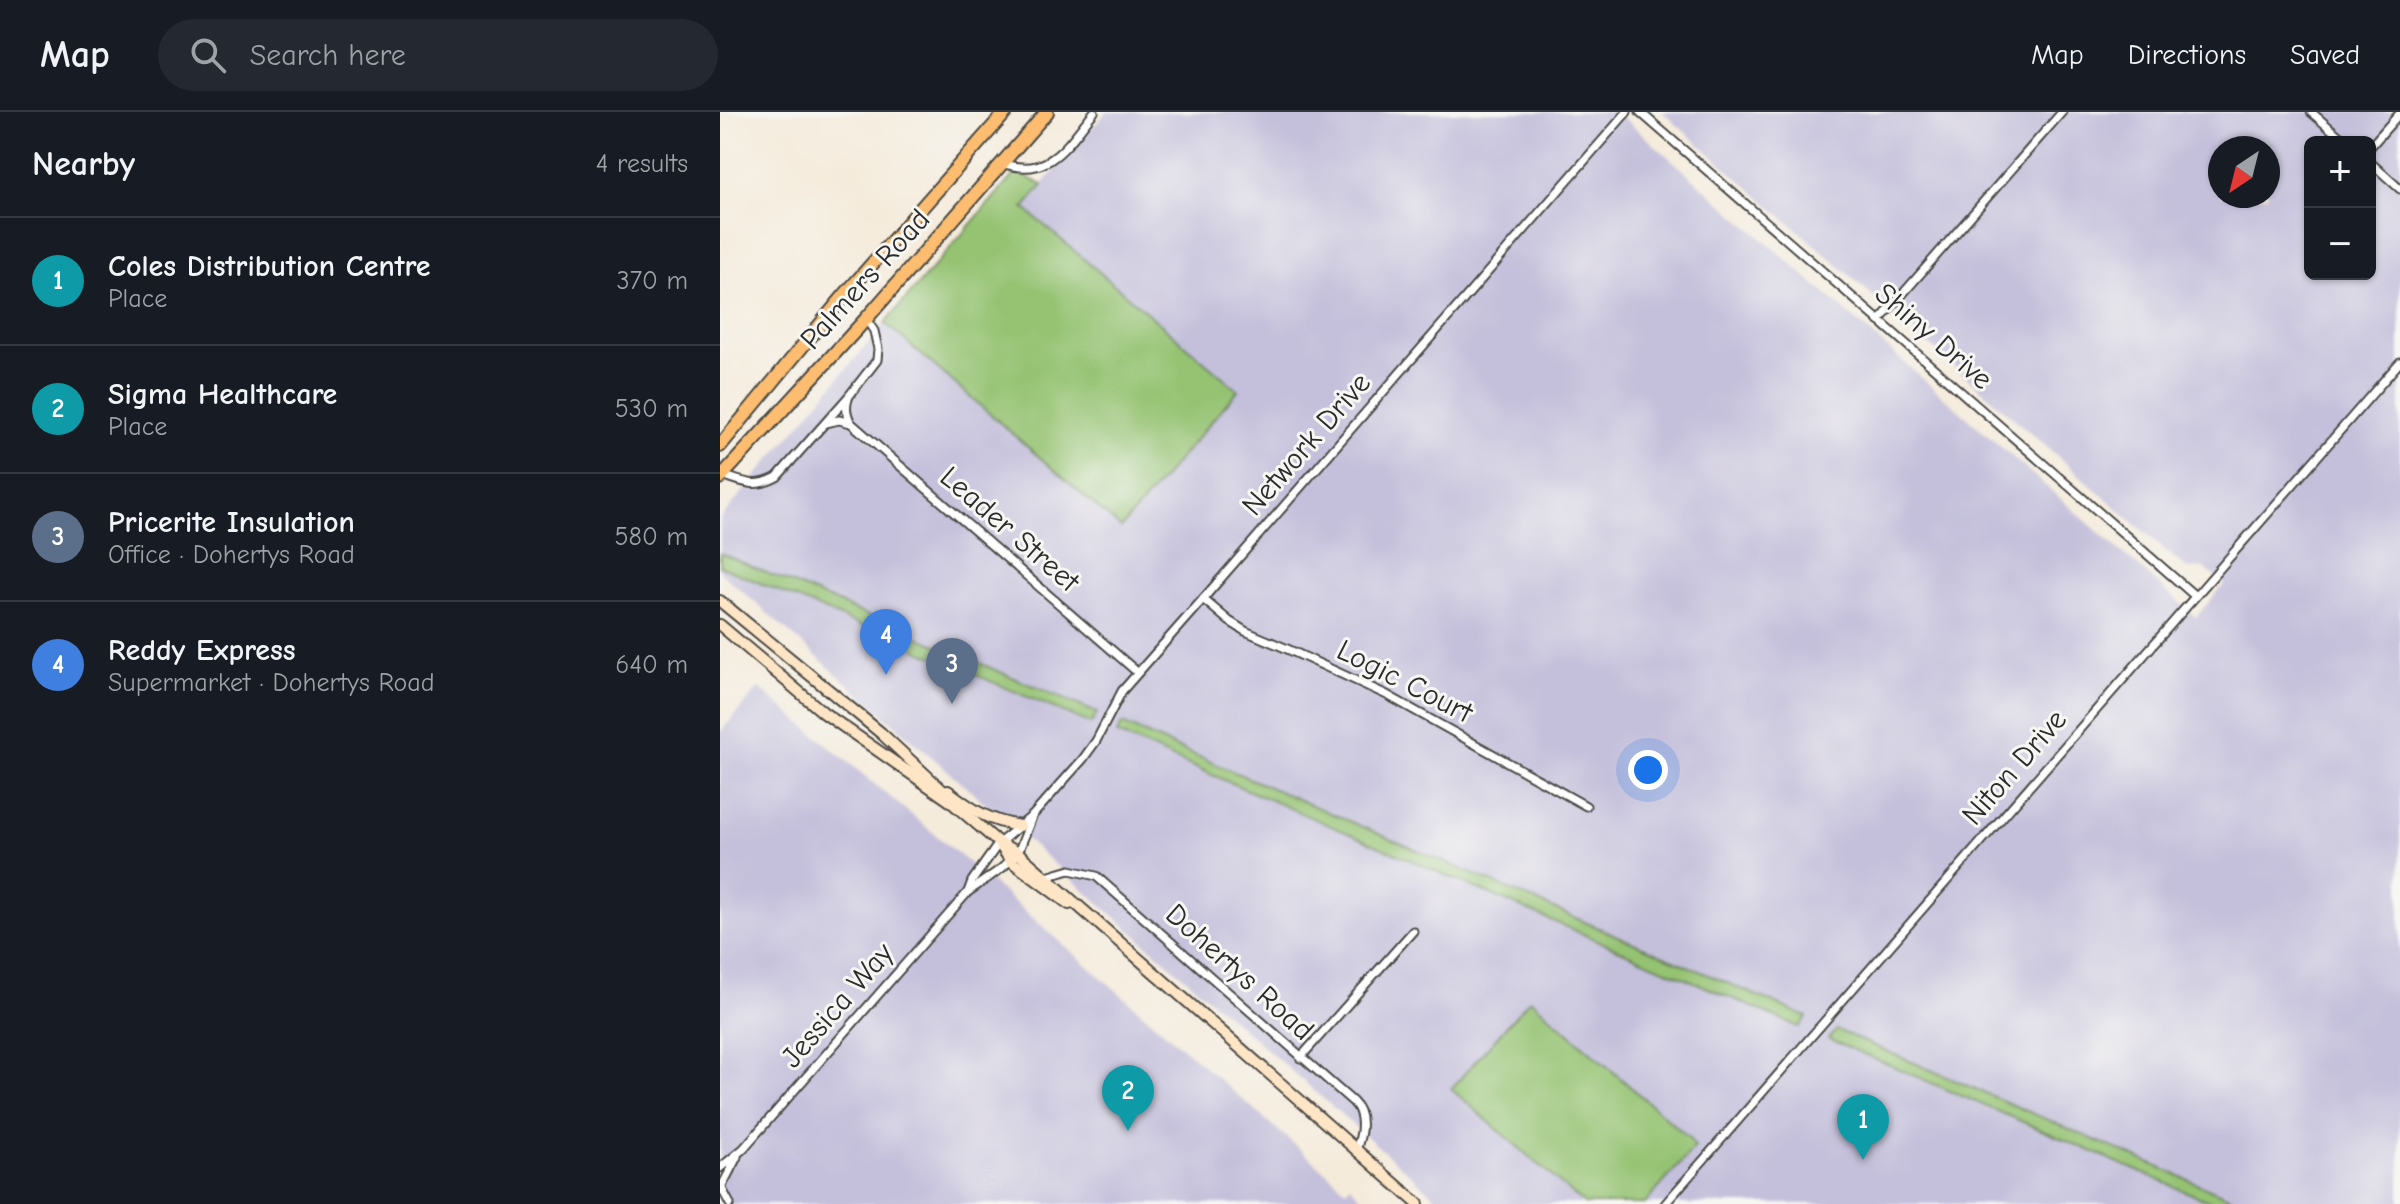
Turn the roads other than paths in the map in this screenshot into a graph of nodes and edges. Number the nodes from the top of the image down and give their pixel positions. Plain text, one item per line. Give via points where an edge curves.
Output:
1 (1006, 112) edge
2 (1047, 112) edge
3 (1094, 112) edge
4 (1627, 112) edge
5 (1640, 112) edge
6 (2062, 112) edge
7 (2311, 112) edge
8 (2400, 113) edge
9 (2339, 136) edge
10 (2376, 140) edge
11 (1002, 163) junction
12 (2376, 167) edge
13 (2400, 189) edge
14 (866, 319) junction
15 (1879, 321) junction
16 (2400, 362) edge
17 (849, 396) junction
18 (825, 423) junction
19 (851, 423) junction
20 (720, 446) edge
21 (721, 476) edge
22 (2195, 596) junction
23 (1203, 599) junction
24 (720, 601) edge
25 (721, 626) edge
26 (1137, 672) junction
27 (933, 780) junction
28 (950, 801) junction
29 (1586, 806) dead end
30 (1033, 815) junction
31 (1020, 826) junction
32 (999, 843) junction
33 (1014, 857) junction
34 (1046, 877) junction
35 (968, 892) junction
36 (1092, 919) junction
37 (1413, 931) dead end
38 (1300, 1058) junction
39 (743, 1149) junction
40 (1356, 1150) junction
41 (720, 1168) edge
42 (721, 1189) edge
43 (730, 1204) edge
44 (1418, 1204) edge
45 (1665, 1204) edge

1 - 20 highway, Palmers Road
2 - 11 highway, Palmers Road
3 - 11 street via 1052,160 1017,168
4 - 23 street, Network Drive
5 - 15 street, Shiny Drive
6 - 15 street
7 - 9 street
8 - 10 street
11 - 14 highway, Palmers Road
12 - 13 street
14 - 17 street via 874,331 877,360
14 - 21 highway, Palmers Road
15 - 22 street, Shiny Drive
16 - 22 street, Niton Drive
17 - 18 street
17 - 19 street
18 - 19 street
18 - 21 street via 766,483
19 - 26 street, Leader Street
22 - 45 street, Niton Drive
23 - 26 street, Network Drive
23 - 29 street, Logic Court via 1245,631 1387,695
24 - 27 main road, Dohertys Road
25 - 28 main road, Dohertys Road via 824,713
26 - 30 street, Network Drive via 1089,750
27 - 28 main road, Dohertys Road
27 - 31 main road via 980,815
28 - 32 main road, Dohertys Road
30 - 31 street, Network Drive
30 - 33 street, Network Drive
31 - 32 street, Network Drive
32 - 33 main road, Dohertys Road
32 - 35 street, Jessica Way
33 - 34 main road, Dohertys Road
33 - 35 street, Jessica Way
33 - 36 main road, Dohertys Road
34 - 36 main road, Dohertys Road
34 - 38 street, Dohertys Road via 1070,870 1096,876
35 - 39 street, Jessica Way
36 - 40 main road, Dohertys Road
37 - 38 street
38 - 40 street, Dohertys Road via 1360,1109 1362,1135
39 - 41 street, Jessica Way
39 - 42 street, Jessica Way
40 - 44 main road, Dohertys Road
42 - 43 street

